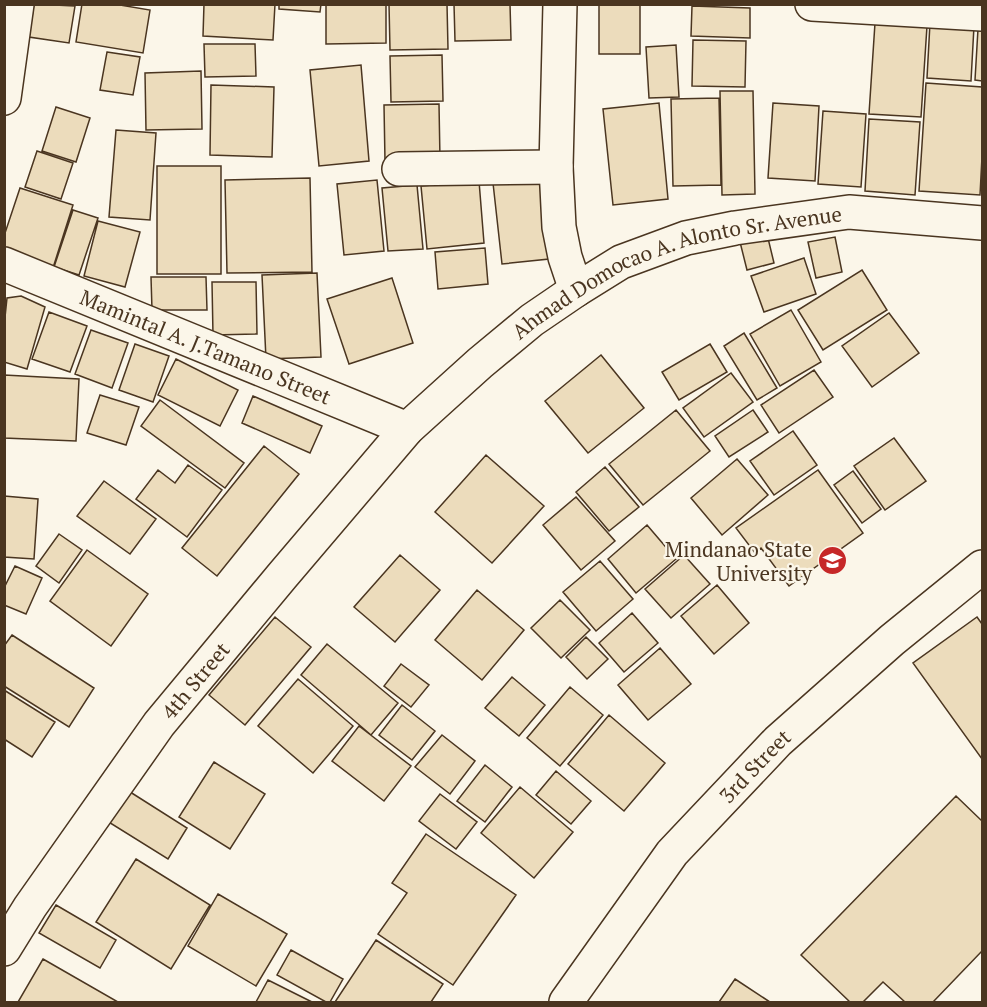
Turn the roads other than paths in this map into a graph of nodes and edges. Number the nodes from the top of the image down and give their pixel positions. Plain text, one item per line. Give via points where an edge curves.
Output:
1 (17, 4) edge
2 (560, 4) edge
3 (812, 4) edge
4 (982, 14) edge
5 (4, 98) edge
6 (556, 167) junction
7 (399, 169) dead end
8 (982, 223) edge
9 (4, 264) edge
10 (576, 290) junction
11 (407, 429) junction
12 (982, 567) edge
13 (4, 949) edge
14 (566, 1002) edge

1 - 5 street
2 - 6 street
3 - 4 street
6 - 7 street
6 - 10 street via 559,227
8 - 10 street, Ahmad Domocao A. Alonto Sr. Avenue via 849,212 735,228 686,238 621,262
9 - 11 street, Mamintal A. J.Tamano Street
10 - 11 street, Ahmad Domocao A. Alonto Sr. Avenue via 532,320
11 - 13 street, 4th Street via 159,724
12 - 14 street, 3rd Street via 778,741 672,853

